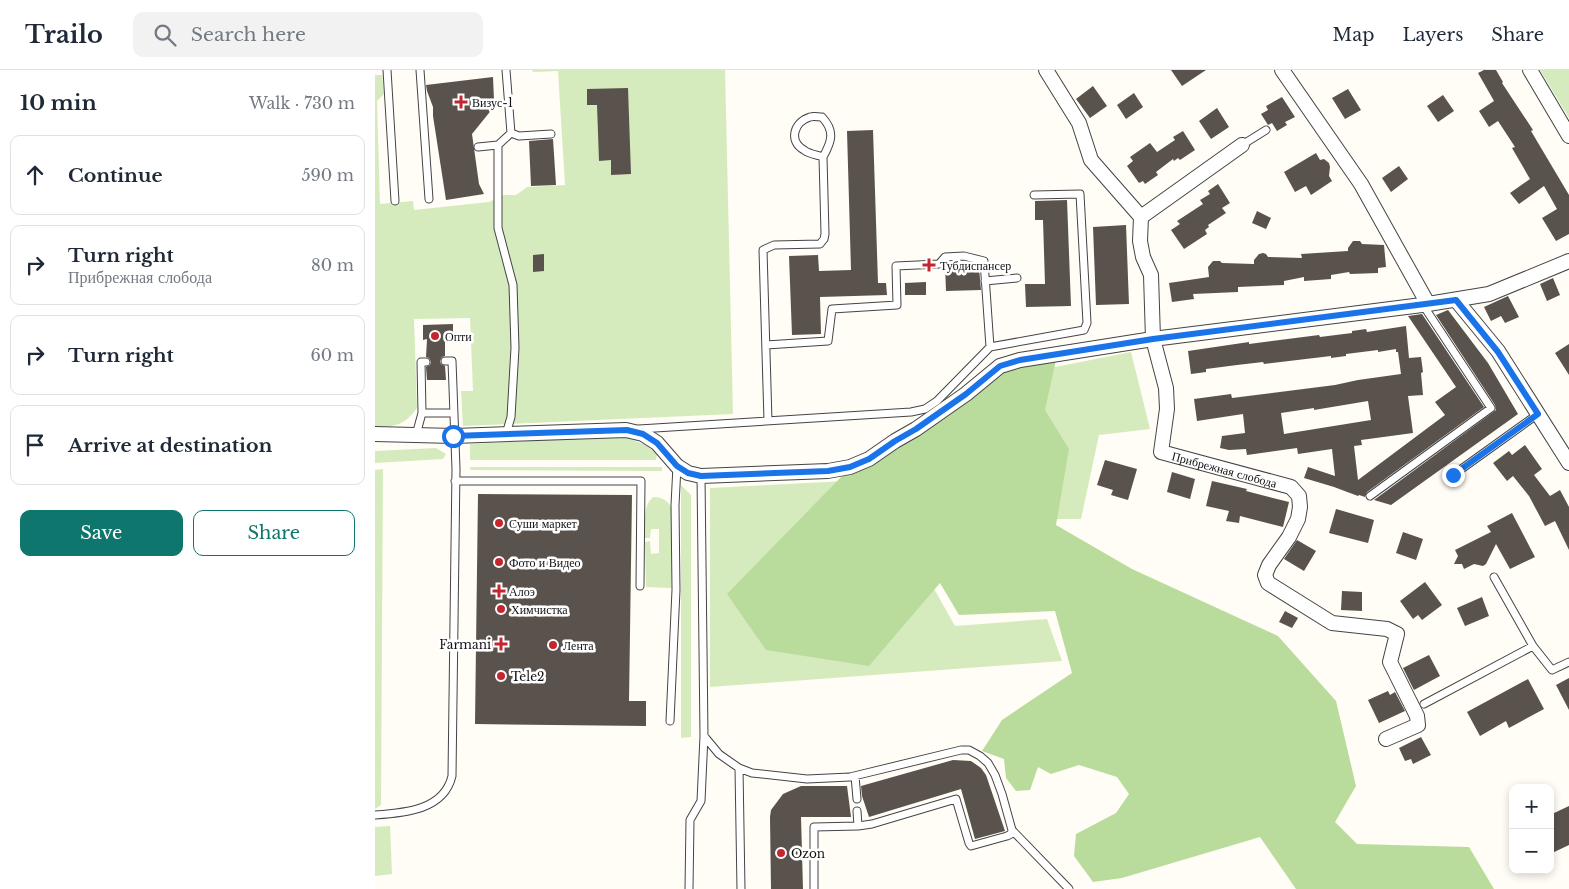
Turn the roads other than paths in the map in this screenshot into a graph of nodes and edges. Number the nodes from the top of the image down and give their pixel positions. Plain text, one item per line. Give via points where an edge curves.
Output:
1 (387, 70) edge
2 (420, 70) edge
3 (506, 70) edge
4 (1047, 70) edge
5 (1282, 70) edge
6 (1530, 70) edge
7 (1266, 130) dead end
8 (511, 133) junction
9 (551, 134) dead end
10 (1569, 136) edge
11 (498, 145) junction
12 (1241, 145) joint
13 (478, 147) dead end
14 (823, 157) junction
15 (1034, 196) dead end
16 (429, 199) dead end
17 (395, 201) dead end
18 (1141, 217) junction
19 (1569, 261) edge
20 (1017, 278) dead end
21 (985, 281) junction
22 (1456, 300) junction
23 (1425, 304) junction
24 (1153, 339) junction
25 (766, 345) junction
26 (990, 348) junction
27 (445, 361) dead end
28 (426, 362) dead end
29 (422, 413) junction
30 (453, 413) junction
31 (1538, 414) junction
32 (768, 421) junction
33 (627, 430) junction
34 (375, 434) edge
35 (506, 434) junction
36 (394, 435) junction
37 (416, 436) junction
38 (453, 436) junction
39 (375, 440) edge
40 (1569, 463) edge
41 (677, 466) junction
42 (1453, 475) dead end
43 (701, 476) junction
44 (455, 480) junction
45 (1370, 496) dead end
46 (1494, 577) dead end
47 (640, 586) dead end
48 (1533, 646) junction
49 (1569, 662) edge
50 (1424, 704) dead end
51 (670, 721) dead end
52 (704, 736) junction
53 (1386, 738) dead end
54 (739, 768) junction
55 (855, 776) junction
56 (857, 799) dead end
57 (857, 811) dead end
58 (375, 815) edge
59 (858, 826) junction
60 (1011, 830) junction
61 (689, 889) edge
62 (741, 889) edge
63 (814, 889) edge
64 (1069, 889) edge

1 - 17 lane
2 - 16 lane
3 - 8 lane
4 - 18 street via 1079,123 1091,160
5 - 23 street via 1361,184
6 - 10 street
7 - 12 lane
8 - 9 lane via 519,136
8 - 11 lane
11 - 13 lane
11 - 35 lane via 498,228 513,285 515,348 511,417
12 - 18 street
14 - 14 lane via 831,134 829,125 822,116 811,117 794,131 794,140 803,150
14 - 25 lane via 824,239 819,244 774,244 763,250
15 - 26 lane via 1080,194 1087,323 1084,330
18 - 24 street via 1140,241 1151,275
19 - 22 street via 1489,294
20 - 21 lane
21 - 25 lane via 984,261 964,256 945,257 939,264 896,266 897,305 832,309 828,342
21 - 26 lane
22 - 23 street
22 - 31 street via 1498,352
23 - 24 street
23 - 45 lane via 1491,408
24 - 43 street via 1000,366 916,429 869,459 850,467 828,471
24 - 53 street, Прибрежная слобода via 1166,388 1167,409 1161,452 1291,486 1299,496 1297,519 1289,537 1269,565 1265,575 1268,583 1332,623 1387,629 1397,634 1390,662 1417,716 1418,725
25 - 32 lane
26 - 32 lane via 925,409
27 - 30 lane via 452,361
28 - 29 lane via 421,362
29 - 30 lane
29 - 37 lane
30 - 38 lane
31 - 40 street
31 - 42 lane
32 - 33 lane
33 - 35 street
33 - 41 street via 643,434 657,443
34 - 36 street
35 - 38 street
36 - 37 street
36 - 39 street
37 - 38 street
38 - 44 lane
41 - 43 street
41 - 51 lane
43 - 52 lane
44 - 47 lane via 641,481
44 - 58 lane via 450,785 429,805 399,814
46 - 48 lane
48 - 49 lane via 1552,670
48 - 50 lane
52 - 54 lane via 719,754
52 - 61 lane via 701,801 690,820
54 - 55 lane via 752,773 807,779
54 - 62 lane
55 - 56 lane
55 - 60 lane via 969,750 988,763 995,775
57 - 59 lane
59 - 60 lane via 956,799 971,846 1007,836
59 - 63 lane via 814,827
60 - 64 lane

